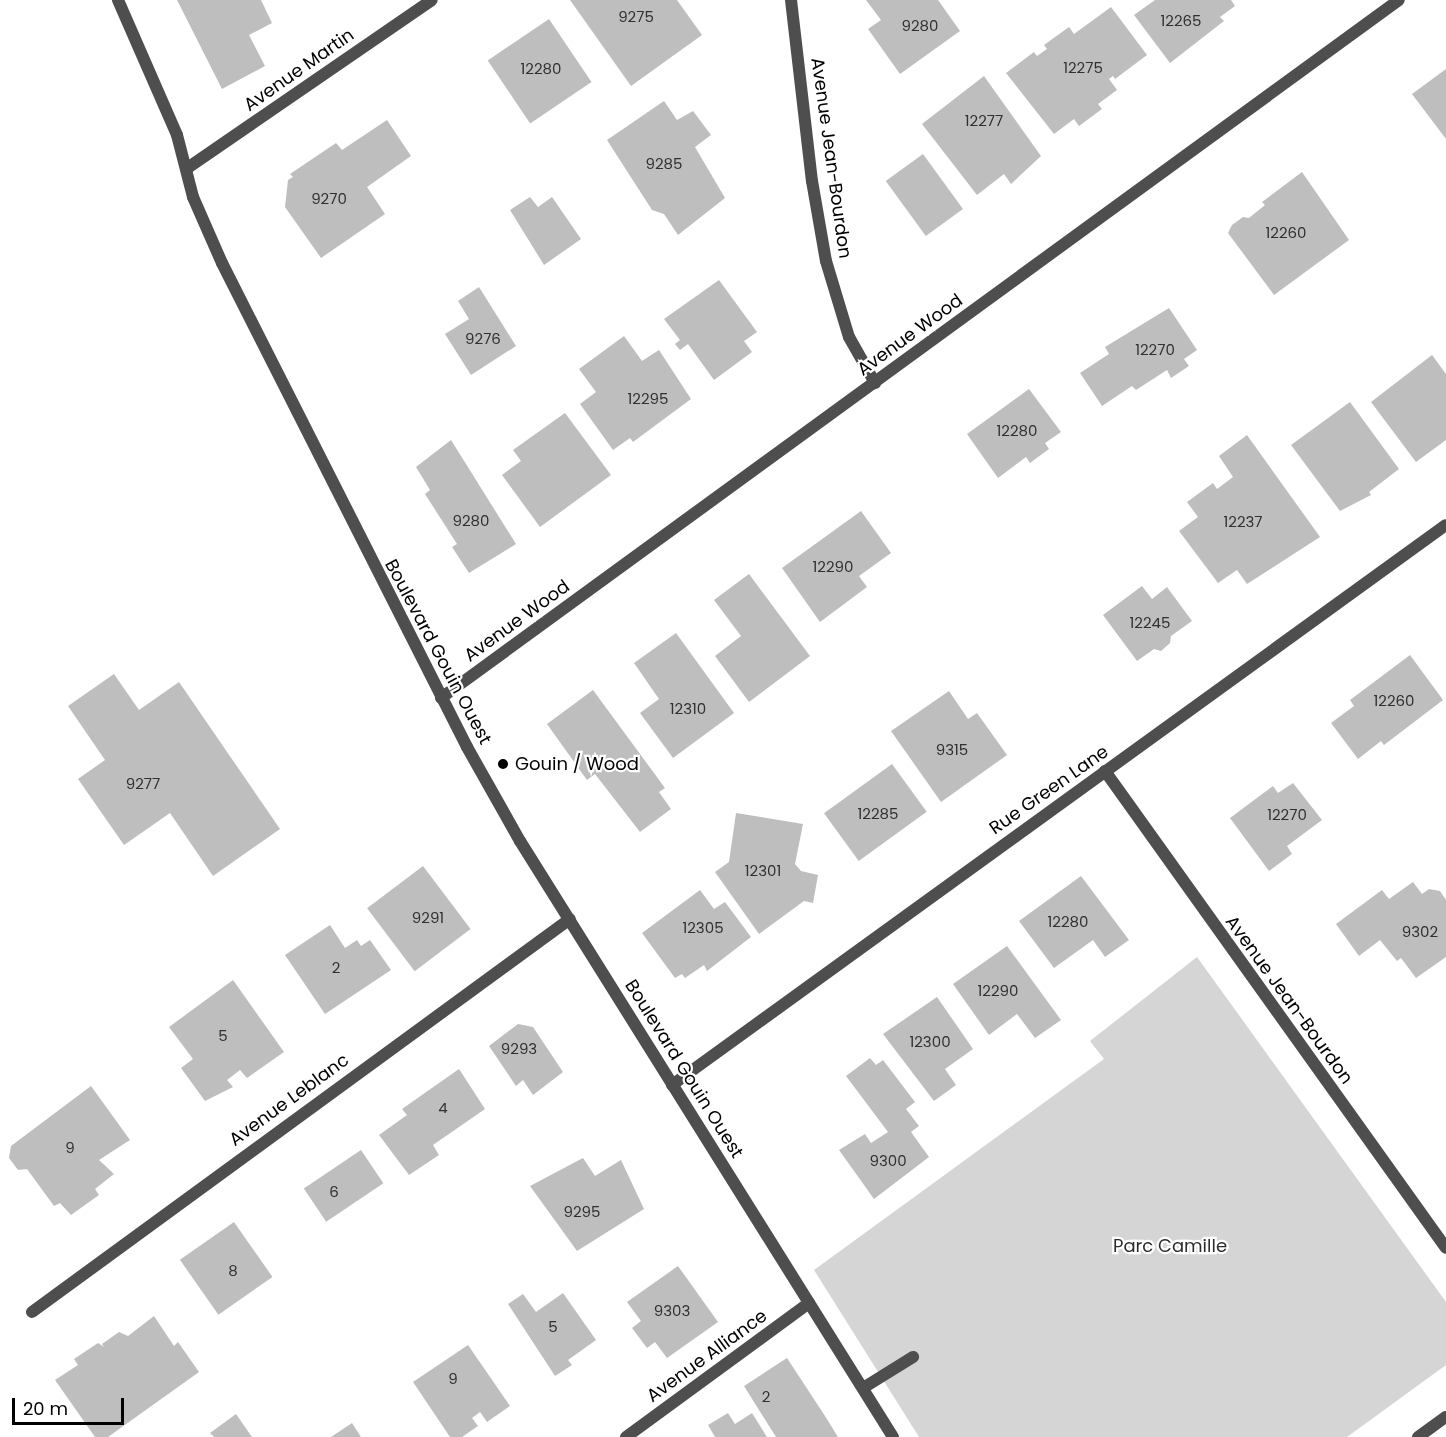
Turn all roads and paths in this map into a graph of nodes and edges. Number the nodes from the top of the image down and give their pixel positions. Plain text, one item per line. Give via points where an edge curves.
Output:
1 (118, 0) edge
2 (432, 0) edge
3 (791, 0) edge
4 (1399, 0) edge
5 (186, 169) junction
6 (875, 383) junction
7 (1446, 525) edge
8 (441, 698) junction
9 (1105, 771) junction
10 (570, 919) junction
11 (672, 1084) junction
12 (1446, 1248) edge
13 (809, 1303) junction
14 (32, 1312) dead end
15 (913, 1357) dead end
16 (862, 1388) junction
17 (1446, 1417) edge
18 (626, 1437) edge
19 (893, 1437) edge
20 (1418, 1437) edge

1 - 5 street, Boulevard Gouin Ouest via 177,135
2 - 5 street, Avenue Martin
3 - 6 street, Avenue Jean-Bourdon via 812,181 826,261 849,337
4 - 6 street, Avenue Wood
5 - 8 street, Boulevard Gouin Ouest via 193,197 222,262
6 - 8 street, Avenue Wood
7 - 9 street, Rue Green Lane
8 - 10 street, Boulevard Gouin Ouest via 520,840
9 - 11 street, Rue Green Lane
9 - 12 street, Avenue Jean-Bourdon
10 - 11 street, Boulevard Gouin Ouest
10 - 14 street, Avenue Leblanc
11 - 13 street, Boulevard Gouin Ouest
13 - 16 street, Boulevard Gouin Ouest
13 - 18 street, Avenue Alliance
15 - 16 street
16 - 19 street, Boulevard Gouin Ouest
17 - 20 street

